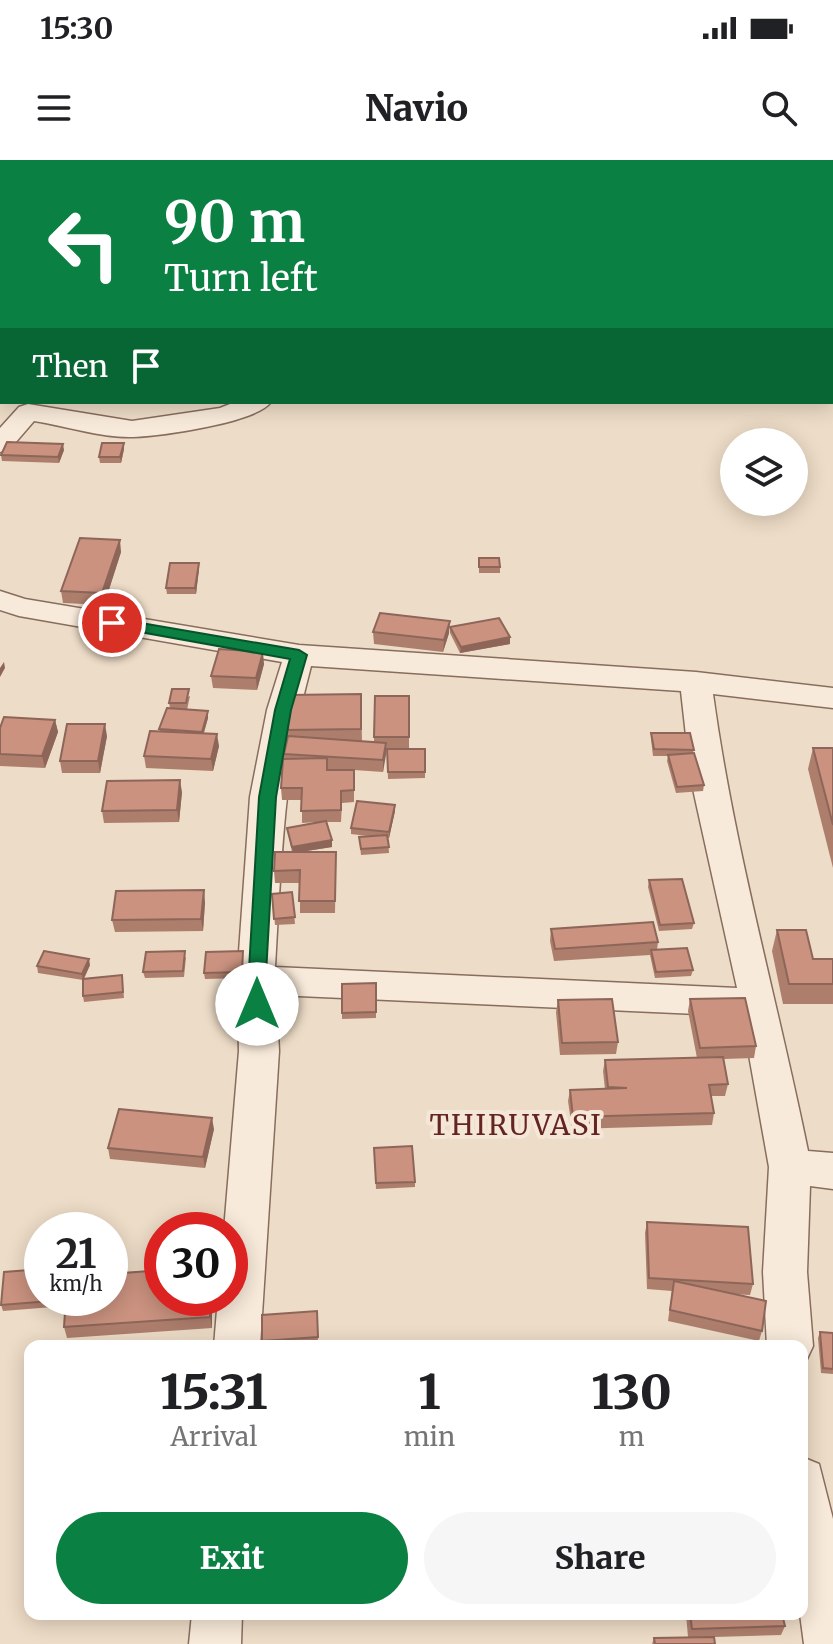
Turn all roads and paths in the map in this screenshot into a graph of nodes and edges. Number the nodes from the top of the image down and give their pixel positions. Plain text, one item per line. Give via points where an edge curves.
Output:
1 (253, 404) edge
2 (0, 444) edge
3 (0, 600) edge
4 (299, 655) junction
5 (696, 682) junction
6 (833, 698) edge
7 (256, 980) junction
8 (759, 1004) junction
9 (790, 1167) junction
10 (833, 1171) edge
11 (237, 1340) edge
12 (790, 1340) edge
13 (808, 1515) edge
14 (217, 1620) edge
15 (215, 1644) edge
16 (830, 1644) edge

1 - 2 street via 225,415 132,429 28,412
3 - 4 street
4 - 5 street
4 - 7 street via 267,797
5 - 6 street
5 - 8 street via 708,780
7 - 8 street
7 - 11 street via 259,1051
8 - 9 street
9 - 10 street
9 - 12 street via 785,1272
13 - 16 street
14 - 15 street

